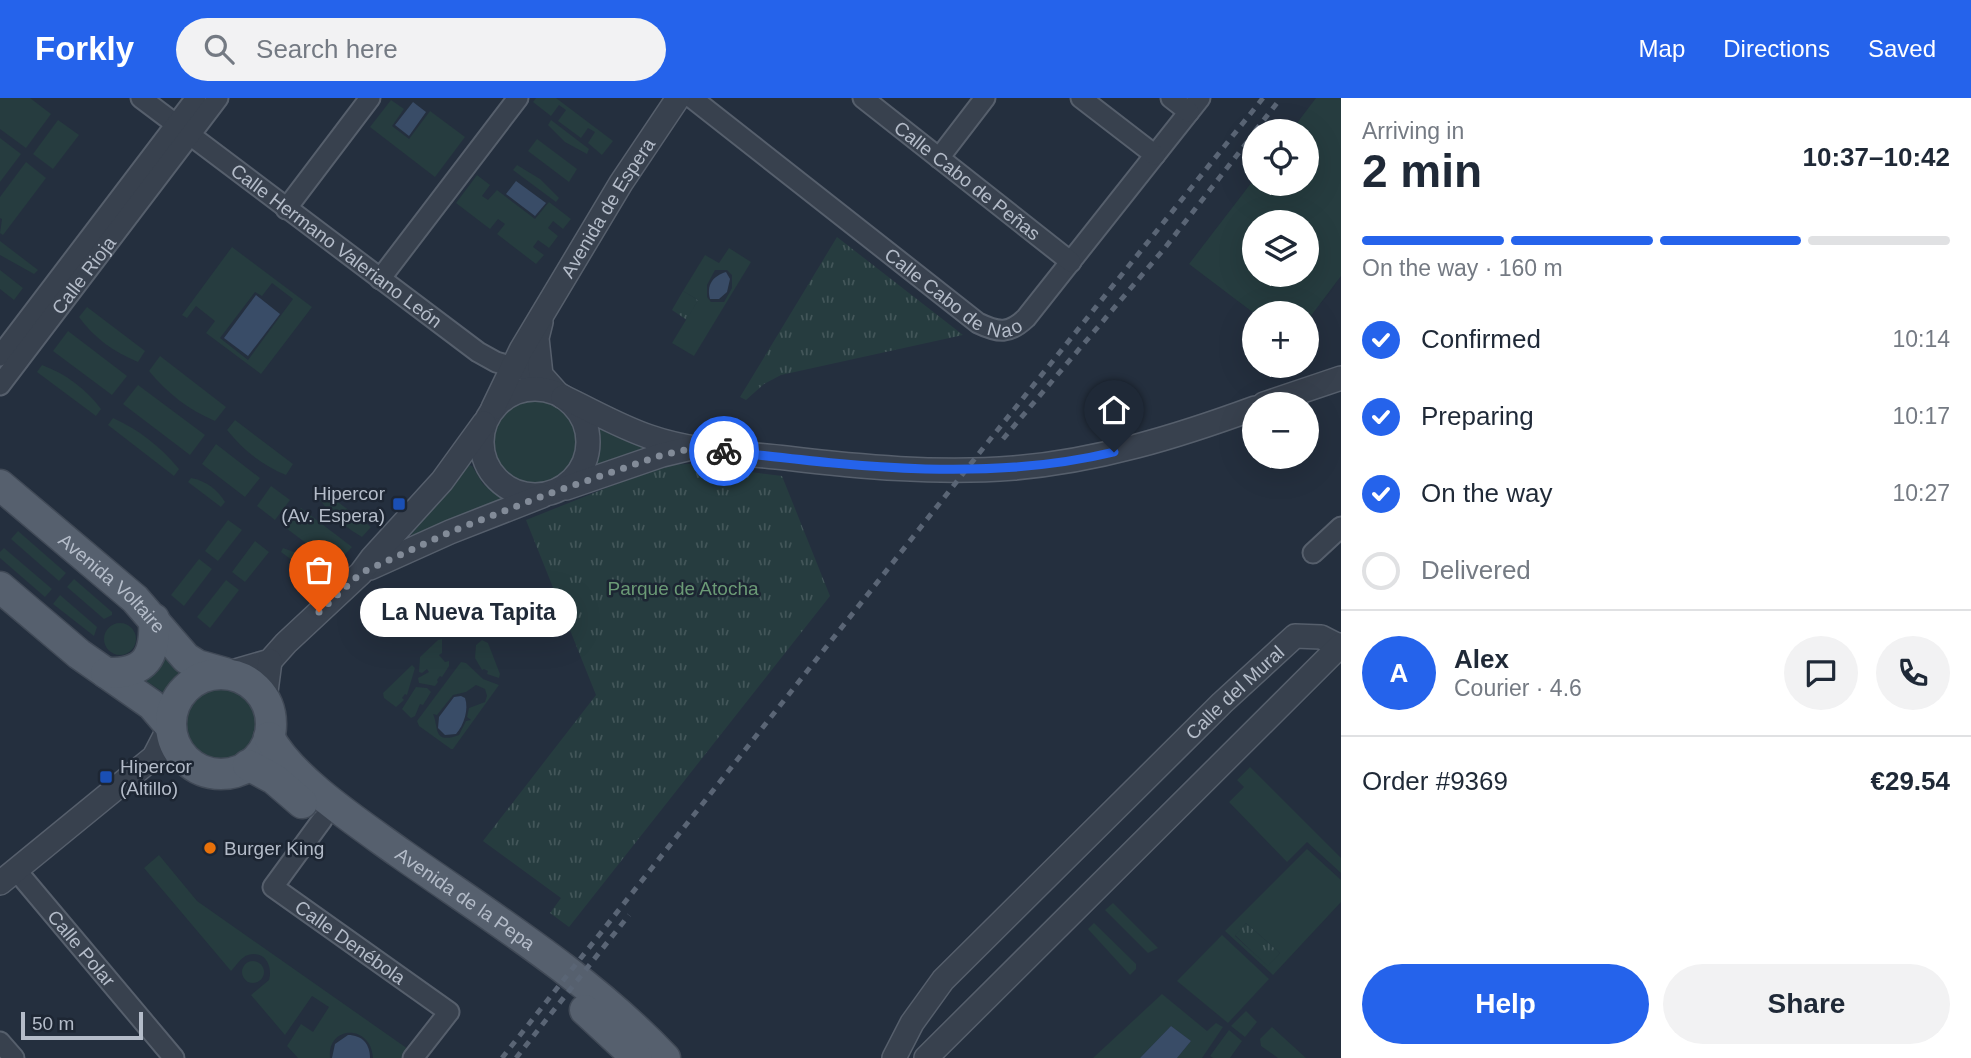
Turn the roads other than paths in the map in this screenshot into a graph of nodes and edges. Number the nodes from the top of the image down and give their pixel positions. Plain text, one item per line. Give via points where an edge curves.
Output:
1 (141, 98) edge
2 (196, 98) edge
3 (218, 98) edge
4 (370, 98) edge
5 (518, 98) edge
6 (678, 98) edge
7 (692, 98) edge
8 (985, 98) edge
9 (1081, 98) edge
10 (1171, 98) edge
11 (875, 102) edge
12 (1194, 105) edge
13 (183, 130) junction
14 (1155, 155) junction
15 (939, 158) junction
16 (160, 160) junction
17 (286, 209) junction
18 (1071, 262) junction
19 (380, 279) junction
20 (542, 318) junction
21 (0, 356) edge
22 (512, 366) junction
23 (541, 375) junction
24 (1341, 377) edge
25 (0, 385) edge
26 (1298, 392) edge
27 (560, 395) junction
28 (1242, 413) edge
29 (488, 416) junction
30 (694, 448) junction
31 (0, 485) edge
32 (550, 493) junction
33 (1341, 527) edge
34 (1313, 553) dead end
35 (361, 573) junction
36 (0, 587) edge
37 (153, 619) junction
38 (1340, 646) edge
39 (270, 661) junction
40 (106, 673) junction
41 (225, 674) junction
42 (265, 699) junction
43 (170, 726) junction
44 (269, 737) junction
45 (153, 757) junction
46 (183, 757) junction
47 (248, 765) junction
48 (322, 820) junction
49 (8, 876) edge
50 (0, 1042) edge
51 (933, 1056) edge
52 (13, 1058) edge
53 (174, 1058) edge
54 (413, 1058) edge
55 (637, 1058) edge
56 (665, 1058) edge
57 (894, 1058) edge

1 - 13 street, Calle Hermano Valeriano León
2 - 13 street, Calle Rioja
3 - 13 street, Calle Rioja
4 - 17 street
5 - 19 street
6 - 20 street, Avenida de Espera via 621,183
7 - 18 street, Calle Cabo de Nao via 988,328 1014,329
8 - 15 street
9 - 14 street
10 - 12 street
11 - 15 street, Calle Cabo de Peñas
12 - 14 street, Calle Cabo de Nao
13 - 16 street, Calle Rioja
13 - 17 street, Calle Hermano Valeriano León
14 - 18 street, Calle Cabo de Nao
15 - 18 street, Calle Cabo de Peñas
16 - 21 street, Calle Rioja
16 - 25 street, Calle Rioja
17 - 19 street, Calle Hermano Valeriano León
19 - 22 street, Calle Hermano Valeriano León via 478,352
20 - 22 street, Avenida de Espera
20 - 23 street, Avenida de Espera via 537,338
22 - 23 street, Calle Hermano Valeriano León
22 - 29 street, Avenida de Espera
23 - 27 street
24 - 26 street
27 - 29 street via 540,388 522,390 506,397
27 - 30 street via 648,436
27 - 32 street via 583,418 587,453 569,484
28 - 30 street via 1182,435 1091,457 1013,468 849,466
29 - 32 street via 481,440 491,473 518,493
29 - 35 street, Avenida de Espera via 442,481
30 - 32 street
31 - 37 main road, Avenida Voltaire
32 - 35 street, Avenida de Espera
33 - 34 street
35 - 39 street, Avenida de Espera
36 - 40 main road
37 - 40 main road via 148,660 129,672
37 - 41 main road, Avenida Voltaire via 186,658
38 - 51 street, Calle del Mural
38 - 57 street, Calle del Mural via 1321,637 1295,636 1222,703 943,980
39 - 41 street, Avenida de Espera
39 - 42 street
40 - 43 main road via 152,705
41 - 42 main road via 248,682
41 - 43 main road via 208,675 180,694
42 - 44 main road via 270,713
43 - 45 street
43 - 46 main road
44 - 47 main road
44 - 56 main road, Avenida de la Pepa via 287,764 341,809 597,994
45 - 46 street
45 - 49 street
46 - 47 main road via 213,773 229,773
47 - 48 main road, Avenida de la Pepa via 274,779
48 - 54 street, Calle Denébola via 274,887 449,1012
48 - 55 main road, Avenida de la Pepa via 585,1011
49 - 53 street, Calle Polar
50 - 52 street

